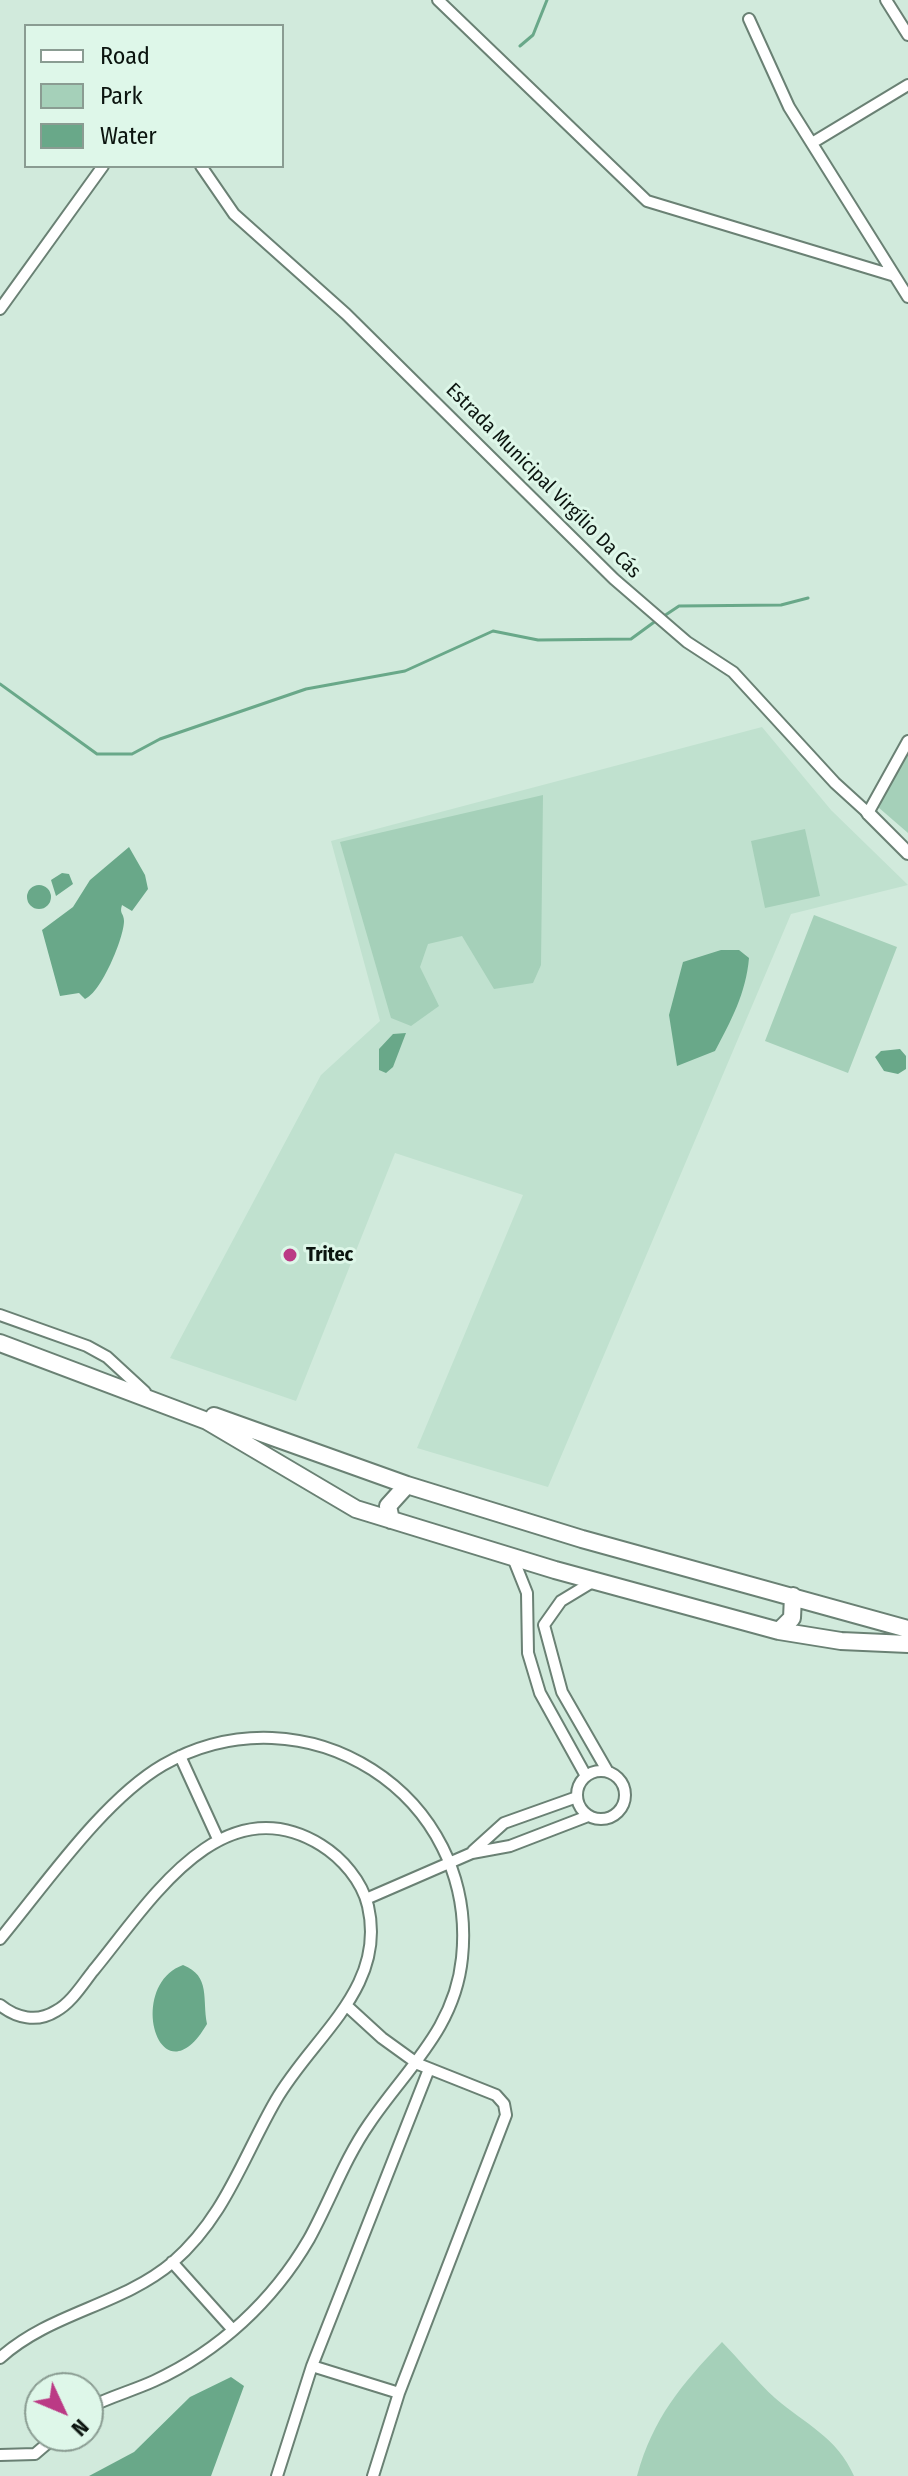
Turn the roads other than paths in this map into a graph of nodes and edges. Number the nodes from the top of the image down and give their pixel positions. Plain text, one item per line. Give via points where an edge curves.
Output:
1 (438, 0) edge
2 (886, 0) edge
3 (749, 19) dead end
4 (908, 35) edge
5 (908, 85) edge
6 (812, 143) junction
7 (102, 168) edge
8 (202, 168) edge
9 (895, 276) junction
10 (908, 297) edge
11 (0, 309) edge
12 (908, 741) edge
13 (868, 813) junction
14 (908, 853) edge
15 (0, 1315) edge
16 (0, 1337) edge
17 (0, 1343) edge
18 (145, 1392) junction
19 (407, 1485) junction
20 (391, 1520) junction
21 (513, 1558) junction
22 (597, 1579) junction
23 (793, 1596) junction
24 (908, 1629) edge
25 (779, 1631) junction
26 (908, 1644) edge
27 (180, 1756) junction
28 (608, 1772) junction
29 (586, 1776) junction
30 (577, 1797) junction
31 (588, 1816) junction
32 (218, 1839) junction
33 (472, 1853) junction
34 (449, 1862) junction
35 (366, 1899) junction
36 (0, 1939) edge
37 (0, 2005) edge
38 (347, 2006) junction
39 (418, 2064) junction
40 (429, 2069) junction
41 (172, 2262) junction
42 (233, 2330) junction
43 (0, 2358) edge
44 (312, 2366) junction
45 (399, 2393) junction
46 (104, 2401) edge
47 (37, 2452) edge
48 (0, 2455) edge
49 (277, 2476) edge
50 (373, 2476) edge

1 - 9 street via 647,201
2 - 4 street
3 - 6 street via 789,107
5 - 6 street
6 - 9 street
7 - 11 street
8 - 13 street, Estrada Municipal Virgílio Da Cás via 234,214 346,314 614,579 687,642 733,672
9 - 10 street
12 - 13 street
13 - 14 street
15 - 18 street via 87,1346
16 - 18 highway
17 - 20 highway via 207,1421 329,1495
18 - 19 highway
19 - 20 highway via 388,1506
19 - 23 highway
20 - 21 highway
21 - 22 highway
21 - 29 street via 527,1593 528,1653 540,1693
22 - 25 highway
22 - 28 street via 561,1601 544,1625 562,1692
23 - 24 highway
23 - 25 highway via 792,1618
25 - 26 highway
27 - 32 street
27 - 34 street via 243,1738 287,1739 330,1748 369,1767 404,1794 433,1830
27 - 36 street via 110,1807
28 - 29 street
28 - 31 street via 623,1788 622,1805 605,1819
29 - 30 street
30 - 31 street
30 - 33 street via 504,1823
31 - 33 street via 510,1846
32 - 35 street via 253,1829 299,1835 340,1860
32 - 37 street via 172,1875 57,2011 28,2018
33 - 34 street
34 - 35 street
34 - 39 street via 463,1915 462,1960 447,2015
35 - 38 street via 371,1950 366,1974
38 - 39 street
38 - 41 street via 291,2076 220,2209
39 - 40 street
39 - 42 street via 362,2135 296,2260
40 - 44 street
40 - 45 street via 496,2095 506,2115
41 - 42 street
41 - 43 street via 123,2295 37,2330
42 - 46 street via 174,2371
44 - 45 street
44 - 49 street
45 - 50 street
47 - 48 street

